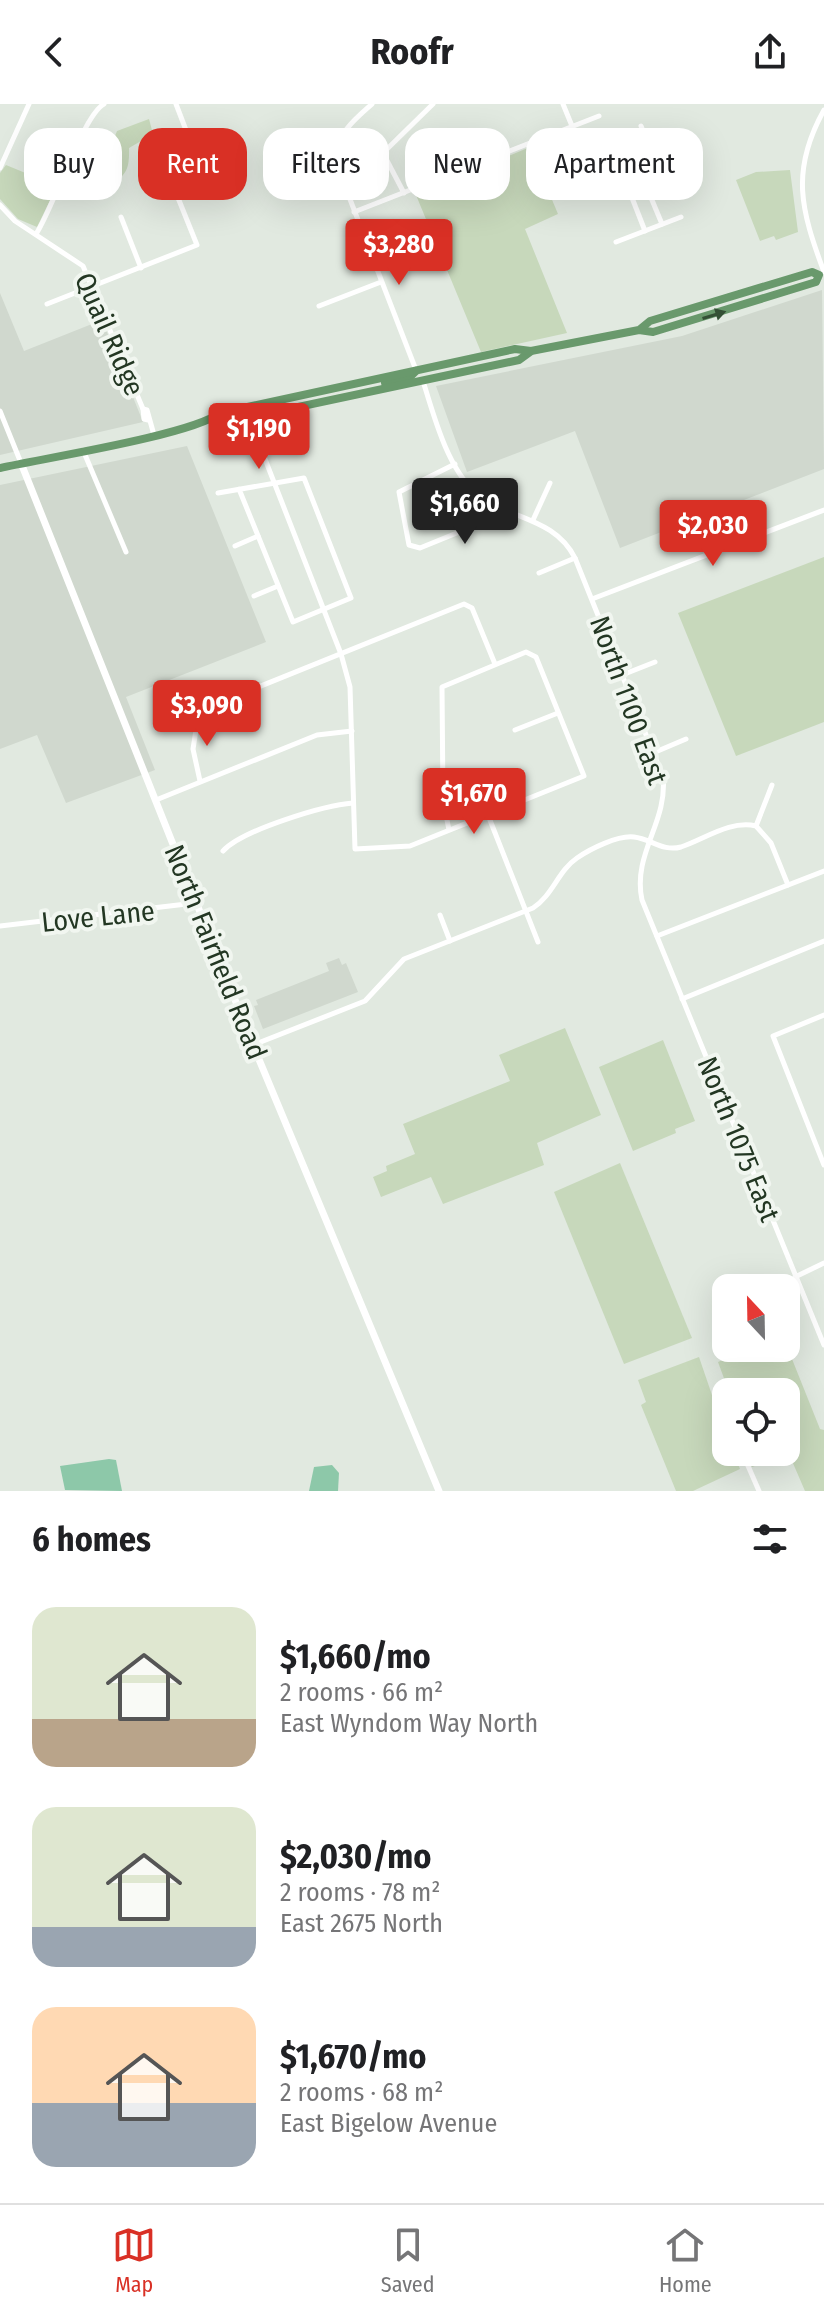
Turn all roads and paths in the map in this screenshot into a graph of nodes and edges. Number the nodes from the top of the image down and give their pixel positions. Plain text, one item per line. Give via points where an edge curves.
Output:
1 (29, 104) edge
2 (104, 104) edge
3 (176, 104) edge
4 (372, 104) edge
5 (433, 104) edge
6 (563, 104) edge
7 (824, 110) edge
8 (599, 116) dead end
9 (572, 126) junction
10 (185, 128) edge
11 (0, 168) edge
12 (404, 193) junction
13 (179, 200) edge
14 (633, 200) edge
15 (652, 200) edge
16 (0, 205) edge
17 (354, 212) junction
18 (121, 217) dead end
19 (681, 217) dead end
20 (662, 224) junction
21 (645, 231) junction
22 (36, 234) junction
23 (616, 242) dead end
24 (141, 268) junction
25 (822, 274) edge
26 (381, 282) junction
27 (94, 286) junction
28 (47, 304) dead end
29 (319, 306) dead end
30 (527, 351) junction
31 (416, 370) junction
32 (423, 381) junction
33 (308, 404) junction
34 (0, 411) edge
35 (249, 418) junction
36 (211, 420) junction
37 (154, 435) junction
38 (83, 450) junction
39 (21, 463) junction
40 (455, 464) junction
41 (0, 468) edge
42 (550, 483) dead end
43 (273, 484) junction
44 (239, 489) junction
45 (218, 493) dead end
46 (490, 502) junction
47 (824, 510) edge
48 (533, 520) junction
49 (258, 536) junction
50 (235, 546) dead end
51 (126, 552) dead end
52 (575, 558) junction
53 (539, 573) dead end
54 (278, 586) junction
55 (254, 596) dead end
56 (592, 599) junction
57 (324, 609) junction
58 (341, 654) junction
59 (655, 662) dead end
60 (495, 664) junction
61 (622, 675) junction
62 (558, 713) junction
63 (515, 730) dead end
64 (352, 731) junction
65 (686, 739) dead end
66 (653, 753) junction
67 (200, 781) junction
68 (772, 785) dead end
69 (155, 801) junction
70 (353, 803) junction
71 (488, 815) junction
72 (756, 826) junction
73 (449, 830) junction
74 (648, 842) junction
75 (223, 851) dead end
76 (824, 871) edge
77 (788, 885) junction
78 (195, 903) junction
79 (526, 911) junction
80 (440, 915) dead end
81 (0, 926) edge
82 (657, 936) junction
83 (450, 941) junction
84 (824, 941) edge
85 (538, 942) dead end
86 (682, 999) junction
87 (824, 1015) edge
88 (253, 1045) junction
89 (824, 1165) edge
90 (824, 1263) edge
91 (794, 1274) edge
92 (800, 1275) edge
93 (800, 1289) edge
94 (823, 1343) edge
95 (748, 1466) edge
96 (439, 1491) edge
97 (759, 1491) edge

1 - 11 street
2 - 22 street via 89,119
3 - 10 street
4 - 17 street via 338,141 336,163
5 - 12 street via 383,153
6 - 9 street
7 - 25 street via 807,146 801,189
8 - 9 street
9 - 12 street
12 - 17 street
13 - 24 street via 197,245
14 - 21 street
15 - 20 street
16 - 22 street, Quail Ridge
17 - 26 street
18 - 24 street
19 - 20 street
20 - 21 street
21 - 23 street
22 - 27 street, Quail Ridge via 72,256
24 - 27 street
25 - 30 main road via 816,282 653,332 639,330
26 - 29 street
26 - 31 street
27 - 28 street
27 - 37 street, Quail Ridge
30 - 31 main road
30 - 32 main road via 519,360
31 - 33 main road via 409,378
31 - 36 main road via 220,413
32 - 33 main road
32 - 40 street
33 - 35 main road
34 - 39 street, North Fairfield Road
35 - 36 main road
35 - 43 street
36 - 37 main road
37 - 38 main road
38 - 39 main road
38 - 51 street
39 - 41 main road
39 - 69 main road, North Fairfield Road
40 - 46 street via 469,486
40 - 46 street via 399,492 406,541 413,548 469,528
42 - 48 street
43 - 44 street
43 - 57 street
43 - 57 street via 304,478 351,598
44 - 45 street
44 - 49 street
46 - 48 street
47 - 56 street
48 - 52 street via 560,536
49 - 50 street
49 - 54 street
52 - 53 street
52 - 56 street, North 1100 East
54 - 55 street
54 - 57 street via 293,622
56 - 61 street, North 1100 East
57 - 58 street
58 - 60 street via 469,604
58 - 64 street via 350,687
58 - 67 street via 196,715 193,749
59 - 61 street
60 - 62 street via 530,651
60 - 73 street via 442,687 443,800
61 - 66 street, North 1100 East
62 - 63 street
62 - 71 street via 584,776
64 - 67 street via 317,735
64 - 70 street
65 - 66 street
66 - 74 street, North 1100 East via 665,794
67 - 69 street
68 - 72 street
69 - 78 main road, North Fairfield Road
70 - 73 street via 355,849 396,849
70 - 75 street via 313,810 234,841
71 - 73 street
71 - 79 street
72 - 74 street via 735,825 667,849
72 - 77 street via 771,843
74 - 79 street via 628,837 588,852 569,864 544,900
74 - 82 street, North 1100 East via 638,881
76 - 77 street
77 - 82 street
78 - 81 street, Love Lane
78 - 88 main road, North Fairfield Road
79 - 83 street
79 - 85 street
80 - 83 street
82 - 86 street, North 1075 East
83 - 88 street via 398,964 365,1001
84 - 86 street
86 - 91 street, North 1075 East
87 - 89 street via 773,1036
88 - 96 main road, North Fairfield Road
90 - 92 street
93 - 94 street, North 1075 East
95 - 97 street

